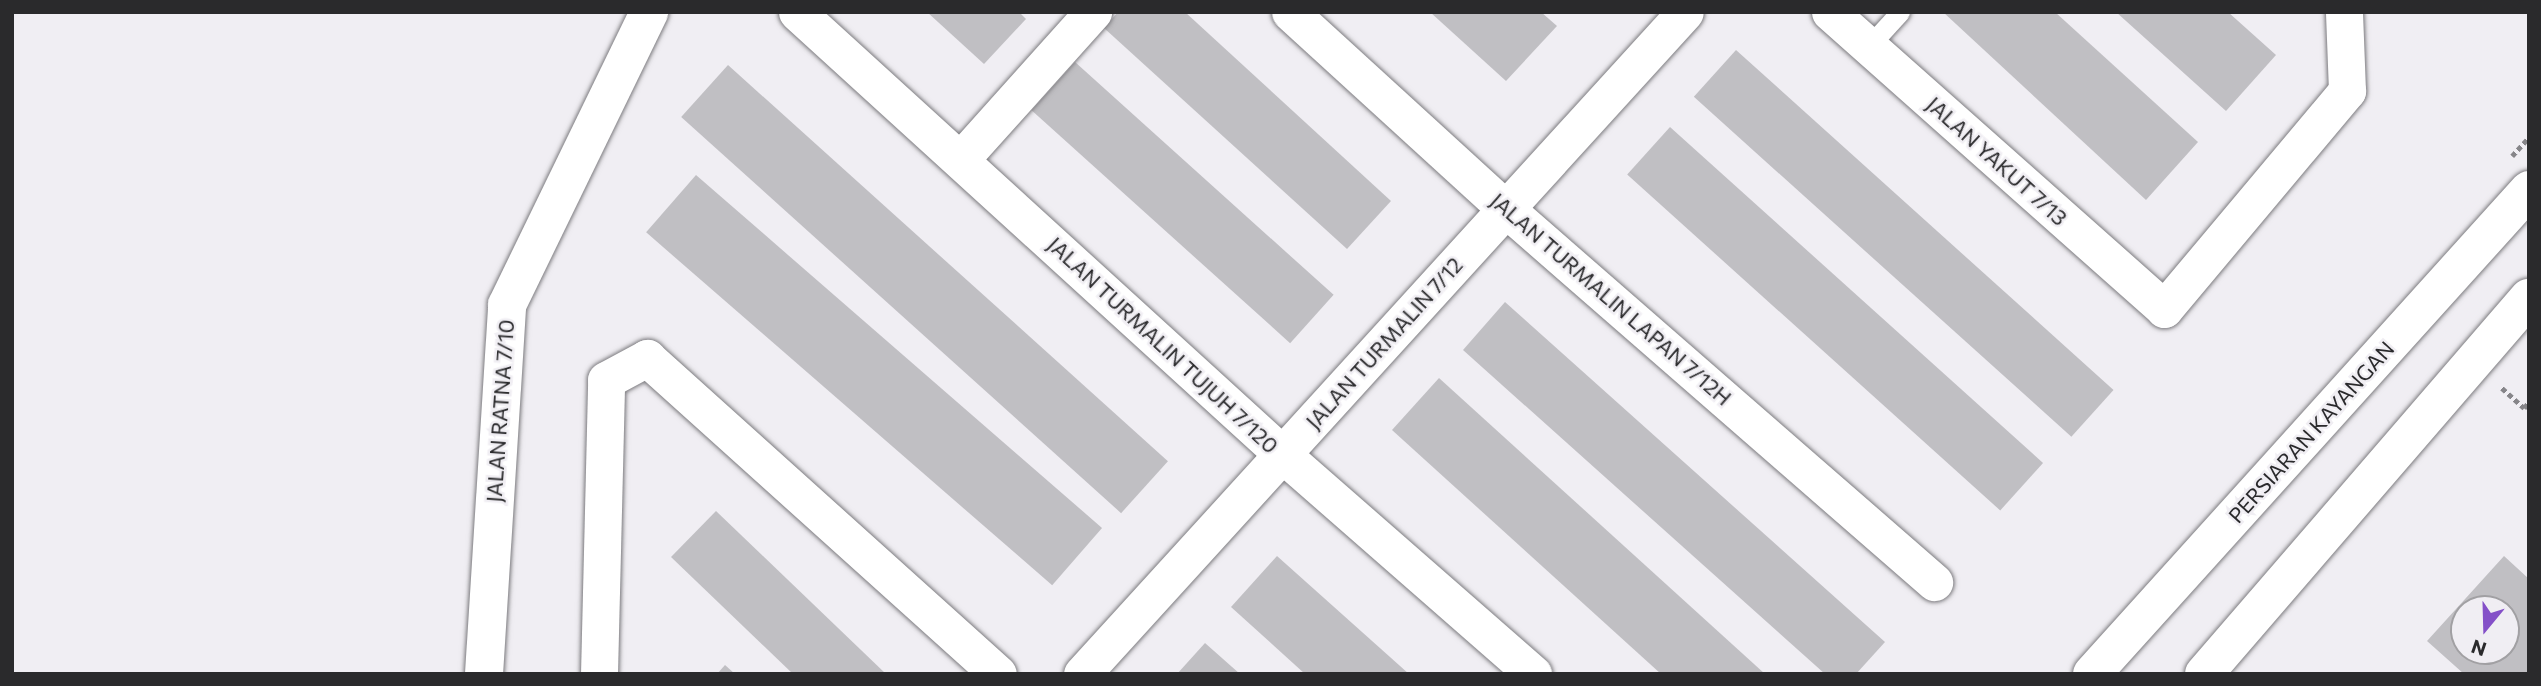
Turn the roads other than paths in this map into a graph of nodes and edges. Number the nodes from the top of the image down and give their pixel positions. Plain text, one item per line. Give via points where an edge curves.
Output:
1 (649, 12) edge
2 (797, 12) edge
3 (1093, 12) edge
4 (1290, 12) edge
5 (1685, 12) edge
6 (1830, 12) edge
7 (1900, 12) edge
8 (2345, 13) edge
9 (1869, 46) junction
10 (961, 159) junction
11 (2529, 190) edge
12 (1506, 209) junction
13 (2529, 298) edge
14 (1282, 454) junction
15 (1934, 582) dead end
16 (484, 674) edge
17 (598, 674) edge
18 (998, 674) edge
19 (1082, 674) edge
20 (1533, 674) edge
21 (2092, 674) edge
22 (2204, 674) edge

1 - 16 main road, JALAN RATNA 7/10 via 507,305
2 - 10 street, JALAN TURMALIN TUJUH 7/120
3 - 10 street
4 - 12 street, JALAN TURMALIN LAPAN 7/12H
5 - 12 street, JALAN TURMALIN 7/12
6 - 9 street, JALAN YAKUT 7/13
7 - 9 lane
8 - 9 street, JALAN YAKUT 7/13 via 2347,91 2164,309
10 - 14 street, JALAN TURMALIN TUJUH 7/120
11 - 21 main road, PERSIARAN KAYANGAN
12 - 14 street, JALAN TURMALIN 7/12
12 - 15 street, JALAN TURMALIN LAPAN 7/12H
13 - 22 main road
14 - 19 street, JALAN TURMALIN 7/12
14 - 20 street, JALAN TURMALIN TUJUH 7/120
17 - 18 street via 606,380 647,358

